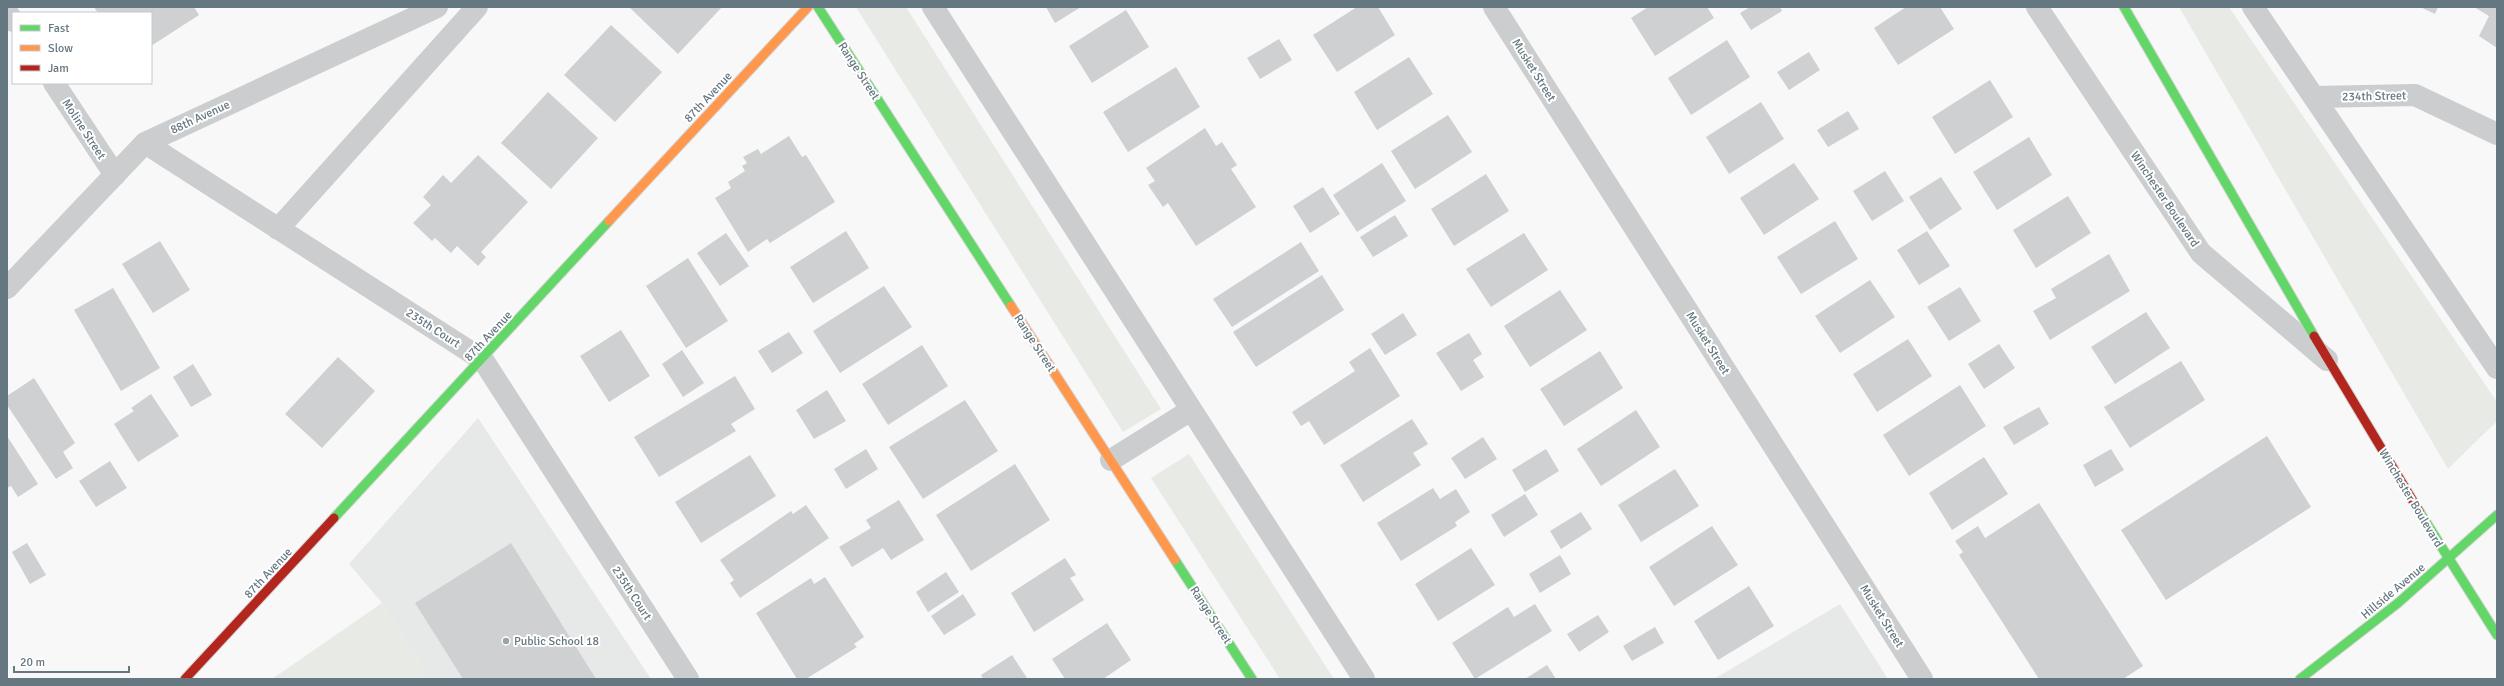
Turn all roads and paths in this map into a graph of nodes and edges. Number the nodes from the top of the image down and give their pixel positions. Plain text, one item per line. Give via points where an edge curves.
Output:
1 (437, 7) edge
2 (477, 7) edge
3 (808, 7) edge
4 (818, 7) edge
5 (933, 7) edge
6 (1494, 7) edge
7 (2037, 7) edge
8 (2124, 7) edge
9 (2254, 7) edge
10 (55, 84) edge
11 (2314, 97) junction
12 (2497, 134) edge
13 (145, 143) junction
14 (115, 175) junction
15 (278, 229) junction
16 (7, 288) edge
17 (483, 360) junction
18 (2327, 360) junction
19 (2497, 368) edge
20 (1191, 410) junction
21 (1111, 460) junction
22 (2497, 516) edge
23 (2448, 560) junction
24 (2497, 636) edge
25 (185, 679) edge
26 (688, 679) edge
27 (1252, 679) edge
28 (1364, 679) edge
29 (1922, 679) edge
30 (2300, 679) edge

1 - 13 street, 88th Avenue
2 - 15 street
3 - 17 street, 87th Avenue
4 - 21 street, Range Street
5 - 20 street
6 - 29 street, Musket Street
7 - 18 street, Winchester Boulevard via 2201,253
8 - 18 street, Winchester Boulevard
9 - 11 street
10 - 14 street, Moline Street
11 - 12 street, 234th Street via 2415,95
11 - 19 street
13 - 14 street, 88th Avenue
13 - 15 street, 235th Court
14 - 16 street, 88th Avenue
15 - 17 street, 235th Court
17 - 25 street, 87th Avenue
17 - 26 street, 235th Court
18 - 23 street, Winchester Boulevard
20 - 21 street
20 - 28 street
21 - 27 street, Range Street
22 - 23 street, Hillside Avenue
23 - 24 street, Winchester Boulevard
23 - 30 street, Hillside Avenue via 2398,603

